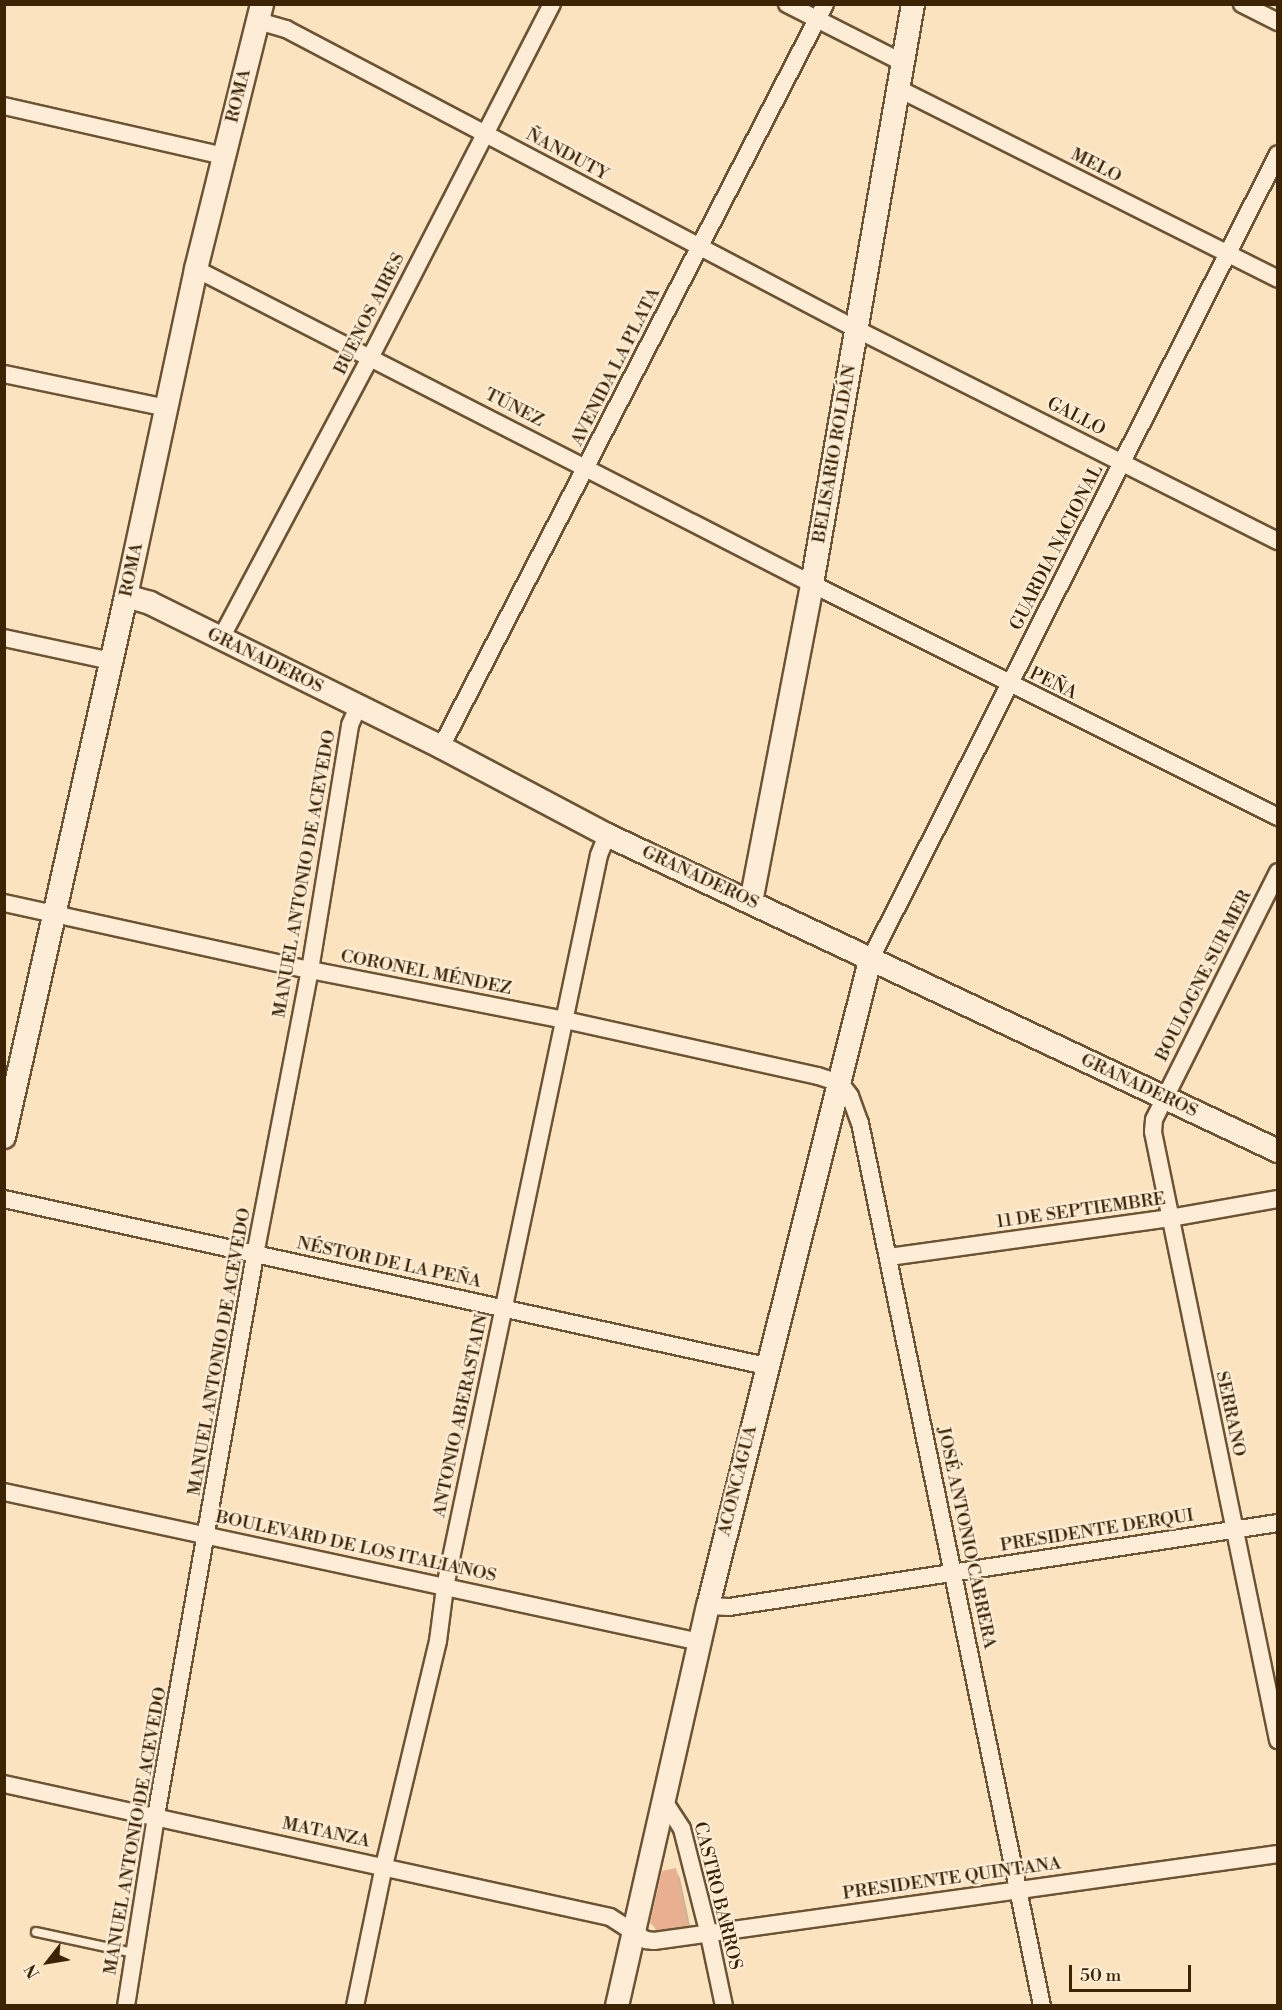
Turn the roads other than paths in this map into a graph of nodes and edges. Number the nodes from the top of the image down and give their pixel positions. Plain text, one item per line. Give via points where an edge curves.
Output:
1 (552, 4) edge
2 (787, 4) edge
3 (913, 4) edge
4 (1242, 4) edge
5 (821, 12) edge
6 (260, 13) edge
7 (1278, 22) edge
8 (902, 62) junction
9 (897, 88) junction
10 (4, 106) edge
11 (485, 134) junction
12 (1278, 154) edge
13 (224, 156) junction
14 (699, 247) junction
15 (1228, 253) junction
16 (196, 269) junction
17 (1278, 279) edge
18 (856, 329) junction
19 (371, 356) junction
20 (4, 374) edge
21 (167, 408) junction
22 (1121, 462) junction
23 (587, 467) junction
24 (1278, 541) edge
25 (812, 584) junction
26 (126, 596) junction
27 (4, 638) edge
28 (220, 640) junction
29 (111, 661) junction
30 (1010, 684) junction
31 (358, 707) junction
32 (441, 747) junction
33 (1278, 817) edge
34 (607, 835) junction
35 (1278, 872) edge
36 (751, 902) junction
37 (4, 903) edge
38 (56, 914) junction
39 (870, 960) junction
40 (310, 970) junction
41 (565, 1020) junction
42 (840, 1083) junction
43 (1165, 1098) junction
44 (4, 1137) edge
45 (1278, 1151) edge
46 (4, 1199) edge
47 (1278, 1199) edge
48 (1170, 1218) junction
49 (255, 1255) junction
50 (889, 1257) junction
51 (504, 1308) junction
52 (766, 1365) junction
53 (4, 1492) edge
54 (1278, 1523) edge
55 (1234, 1530) junction
56 (208, 1534) junction
57 (954, 1573) junction
58 (445, 1587) junction
59 (708, 1606) junction
60 (700, 1642) junction
61 (1278, 1740) edge
62 (4, 1784) edge
63 (664, 1801) junction
64 (156, 1816) junction
65 (1278, 1854) edge
66 (384, 1866) junction
67 (1018, 1889) junction
68 (36, 1932) dead end
69 (634, 1933) junction
70 (710, 1935) junction
71 (134, 1953) junction
72 (126, 2006) edge
73 (355, 2006) edge
74 (617, 2006) edge
75 (724, 2006) edge
76 (1042, 2006) edge

1 - 11 street, BUENOS AIRES
2 - 5 street
3 - 8 street, BELISARIO ROLDÁN
4 - 7 street
5 - 8 street
5 - 14 street, AVENIDA LA PLATA
6 - 11 street, ÑANDUTY
6 - 13 street, ROMA
8 - 9 street, BELISARIO ROLDÁN
9 - 15 street, MELO
9 - 18 street, BELISARIO ROLDÁN
10 - 13 street
11 - 14 street, ÑANDUTY
11 - 19 street, BUENOS AIRES
12 - 15 street, GUARDIA NACIONAL
13 - 16 street, ROMA
14 - 18 street, ÑANDUTY
14 - 23 street, AVENIDA LA PLATA
15 - 17 street, MELO
15 - 22 street, GUARDIA NACIONAL
16 - 19 street, TÚNEZ
16 - 21 street, ROMA
18 - 22 street, GALLO
18 - 25 street, BELISARIO ROLDÁN
19 - 23 street, TÚNEZ
19 - 28 street, BUENOS AIRES
20 - 21 street
21 - 26 street, ROMA
22 - 24 street, GALLO
22 - 30 street, GUARDIA NACIONAL
23 - 25 street, TÚNEZ
23 - 32 street, AVENIDA LA PLATA
25 - 30 street, PEÑA
25 - 36 street, BELISARIO ROLDÁN
26 - 28 street, GRANADEROS via 150,603
26 - 29 street, ROMA
27 - 29 street
28 - 31 street, GRANADEROS
29 - 38 street, ROMA
30 - 33 street, PEÑA
30 - 39 street, GUARDIA NACIONAL
31 - 32 street, GRANADEROS
31 - 40 street, MANUEL ANTONIO DE ACEVEDO via 350,725
32 - 34 street, GRANADEROS
34 - 36 street, GRANADEROS
34 - 41 street, ANTONIO ABERASTAIN via 599,855
35 - 43 street, BOULOGNE SUR MER
36 - 39 street, GRANADEROS
37 - 38 street, CORONEL MÉNDEZ
38 - 40 street, CORONEL MÉNDEZ
38 - 44 street, ROMA
39 - 42 street, ACONCAGUA
39 - 43 street, GRANADEROS
40 - 41 street, CORONEL MÉNDEZ
40 - 49 street, MANUEL ANTONIO DE ACEVEDO
41 - 42 street, CORONEL MÉNDEZ
41 - 51 street, ANTONIO ABERASTAIN
42 - 50 street, JOSÉ ANTONIO CABRERA via 850,1096 860,1123
42 - 52 street, ACONCAGUA
43 - 45 street, GRANADEROS
43 - 48 street, SERRANO via 1154,1120 1153,1132
46 - 49 street, NÉSTOR DE LA PEÑA
47 - 48 street, 11 DE SEPTIEMBRE
48 - 50 street, 11 DE SEPTIEMBRE
48 - 55 street, SERRANO
49 - 51 street, NÉSTOR DE LA PEÑA
49 - 56 street, MANUEL ANTONIO DE ACEVEDO
50 - 57 street, JOSÉ ANTONIO CABRERA
51 - 52 street, NÉSTOR DE LA PEÑA
51 - 58 street, ANTONIO ABERASTAIN
52 - 59 street, ACONCAGUA
53 - 56 street, BOULEVARD DE LOS ITALIANOS
54 - 55 street, PRESIDENTE DERQUI
55 - 57 street, PRESIDENTE DERQUI
55 - 61 street, SERRANO
56 - 58 street, BOULEVARD DE LOS ITALIANOS
56 - 64 street, MANUEL ANTONIO DE ACEVEDO
57 - 59 street, PRESIDENTE DERQUI via 729,1607
57 - 67 street, JOSÉ ANTONIO CABRERA
58 - 60 street, BOULEVARD DE LOS ITALIANOS
58 - 66 street, ANTONIO ABERASTAIN via 438,1641
59 - 60 street, ACONCAGUA
60 - 63 street, ACONCAGUA
62 - 64 street, MATANZA
63 - 69 street, ACONCAGUA
63 - 70 street, CASTRO BARROS via 682,1829
64 - 66 street, MATANZA
64 - 71 street, MANUEL ANTONIO DE ACEVEDO
65 - 67 street, PRESIDENTE QUINTANA
66 - 69 street, MATANZA via 610,1917
66 - 73 street, ANTONIO ABERASTAIN
67 - 70 street, PRESIDENTE QUINTANA
67 - 76 street, JOSÉ ANTONIO CABRERA
68 - 71 lane
69 - 70 street, PRESIDENTE QUINTANA via 654,1941
69 - 74 street, ACONCAGUA
70 - 75 street, CASTRO BARROS
71 - 72 street, MANUEL ANTONIO DE ACEVEDO

